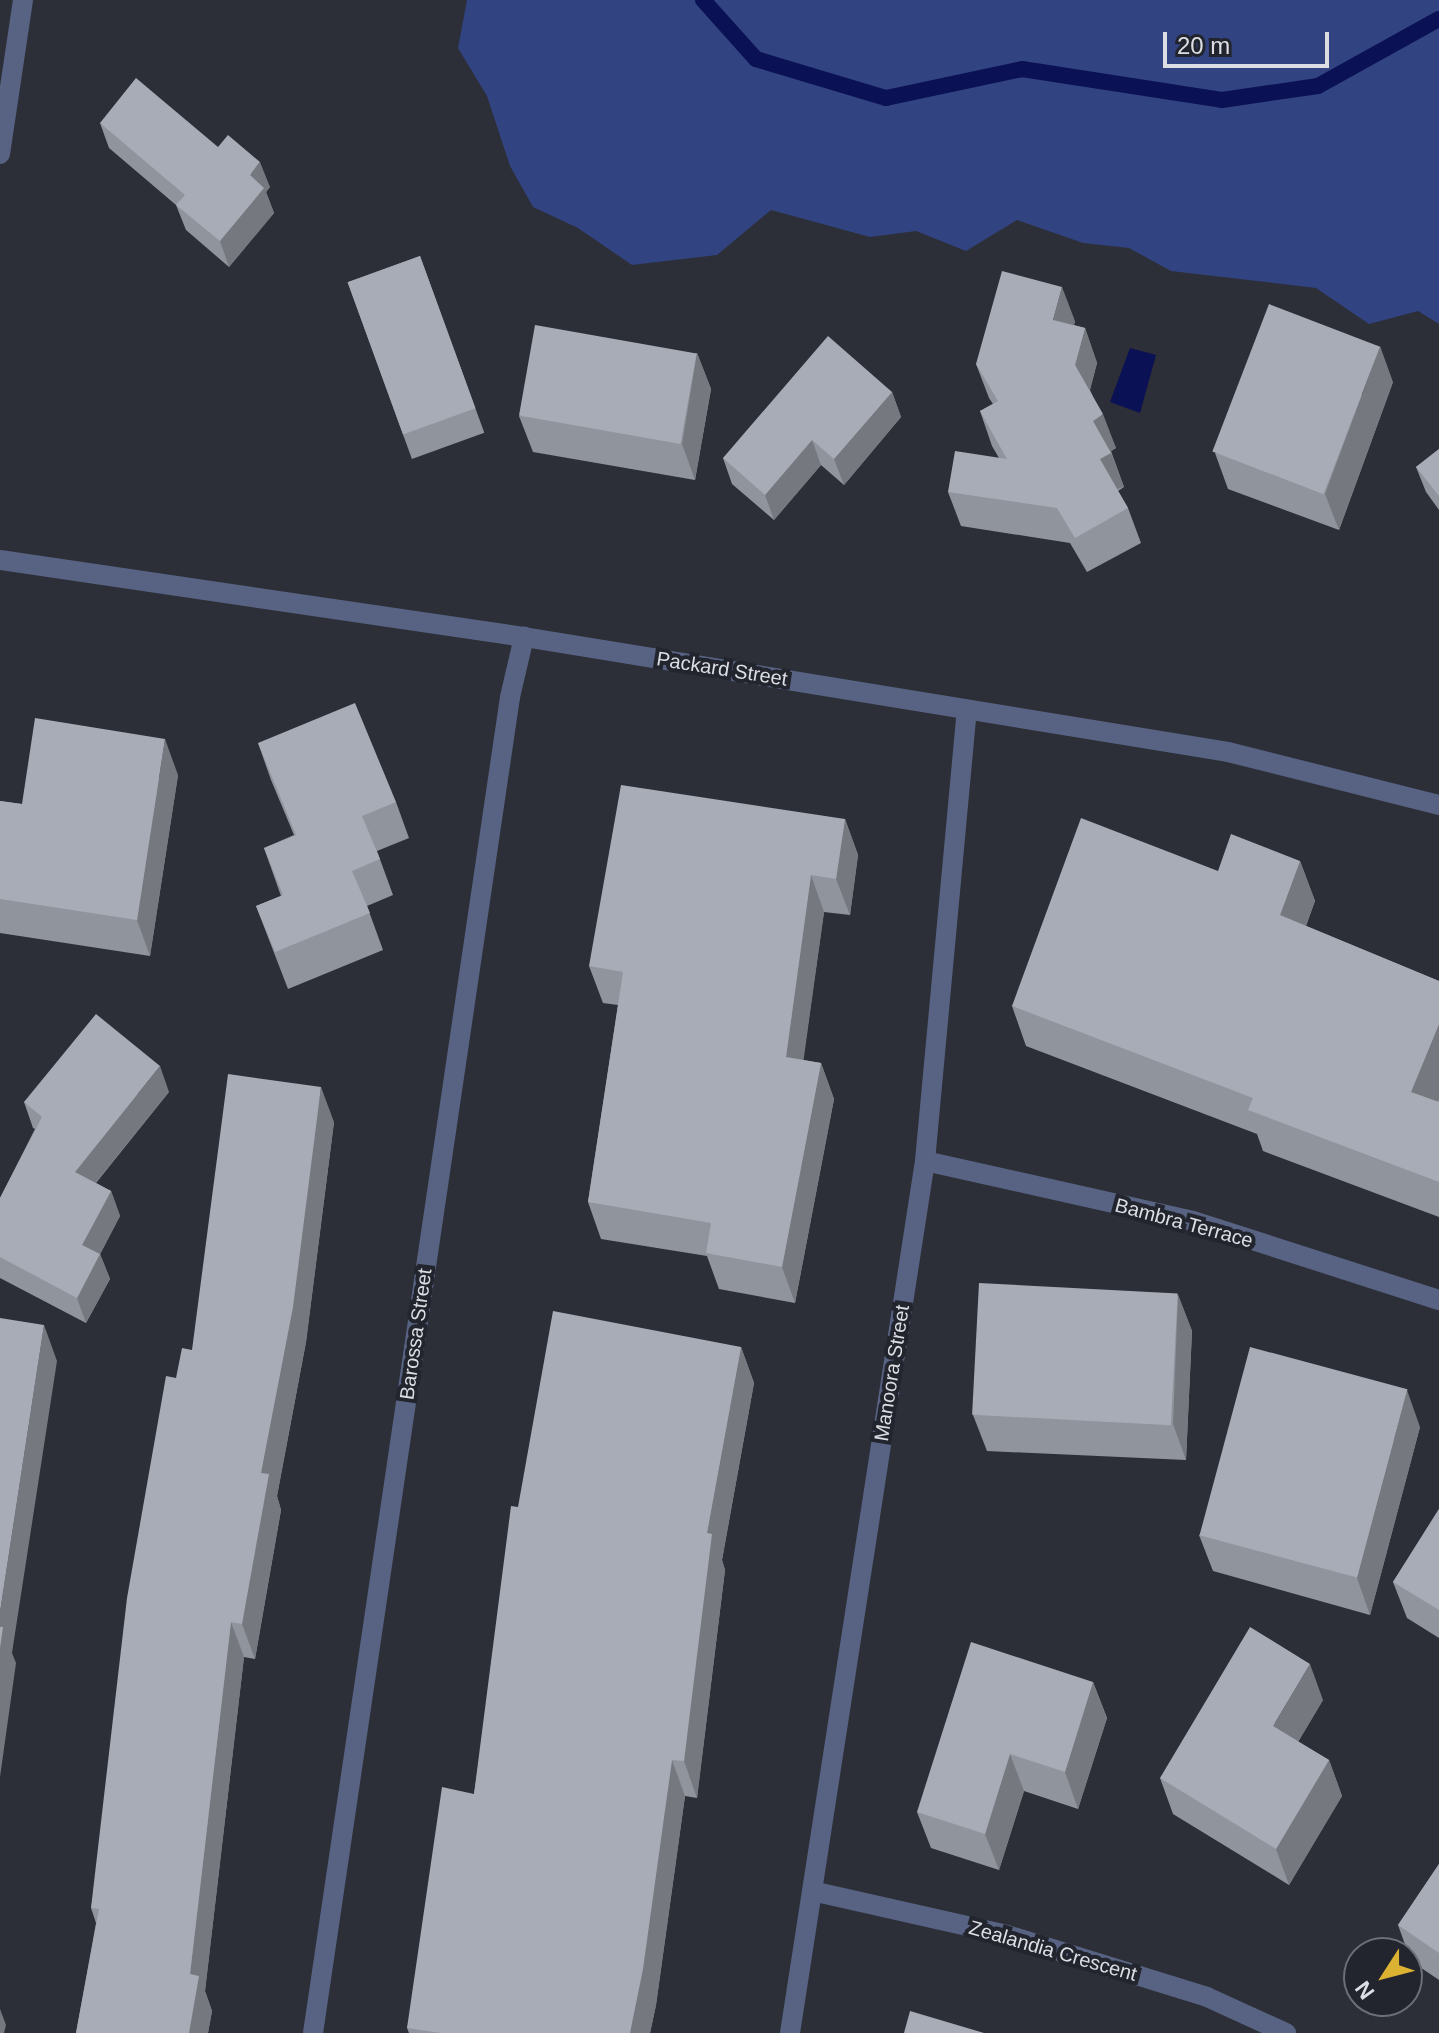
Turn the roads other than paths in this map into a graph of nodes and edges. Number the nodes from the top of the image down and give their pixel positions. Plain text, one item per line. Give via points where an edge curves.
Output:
1 (23, 0) edge
2 (0, 154) edge
3 (0, 560) edge
4 (524, 637) junction
5 (967, 710) junction
6 (1439, 805) edge
7 (925, 1161) junction
8 (1439, 1300) edge
9 (812, 1891) junction
10 (313, 2033) edge
11 (790, 2033) edge
12 (1286, 2033) edge

1 - 2 street
3 - 4 street, Packard Street
4 - 5 street, Packard Street
4 - 10 street, Barossa Street via 510,697
5 - 6 street, Packard Street via 1228,752
5 - 7 street, Manoora Street
7 - 8 street, Bambra Terrace via 1193,1221
7 - 9 street, Manoora Street
9 - 11 street, Manoora Street
9 - 12 street, Zealandia Crescent via 1007,1935 1207,1997

